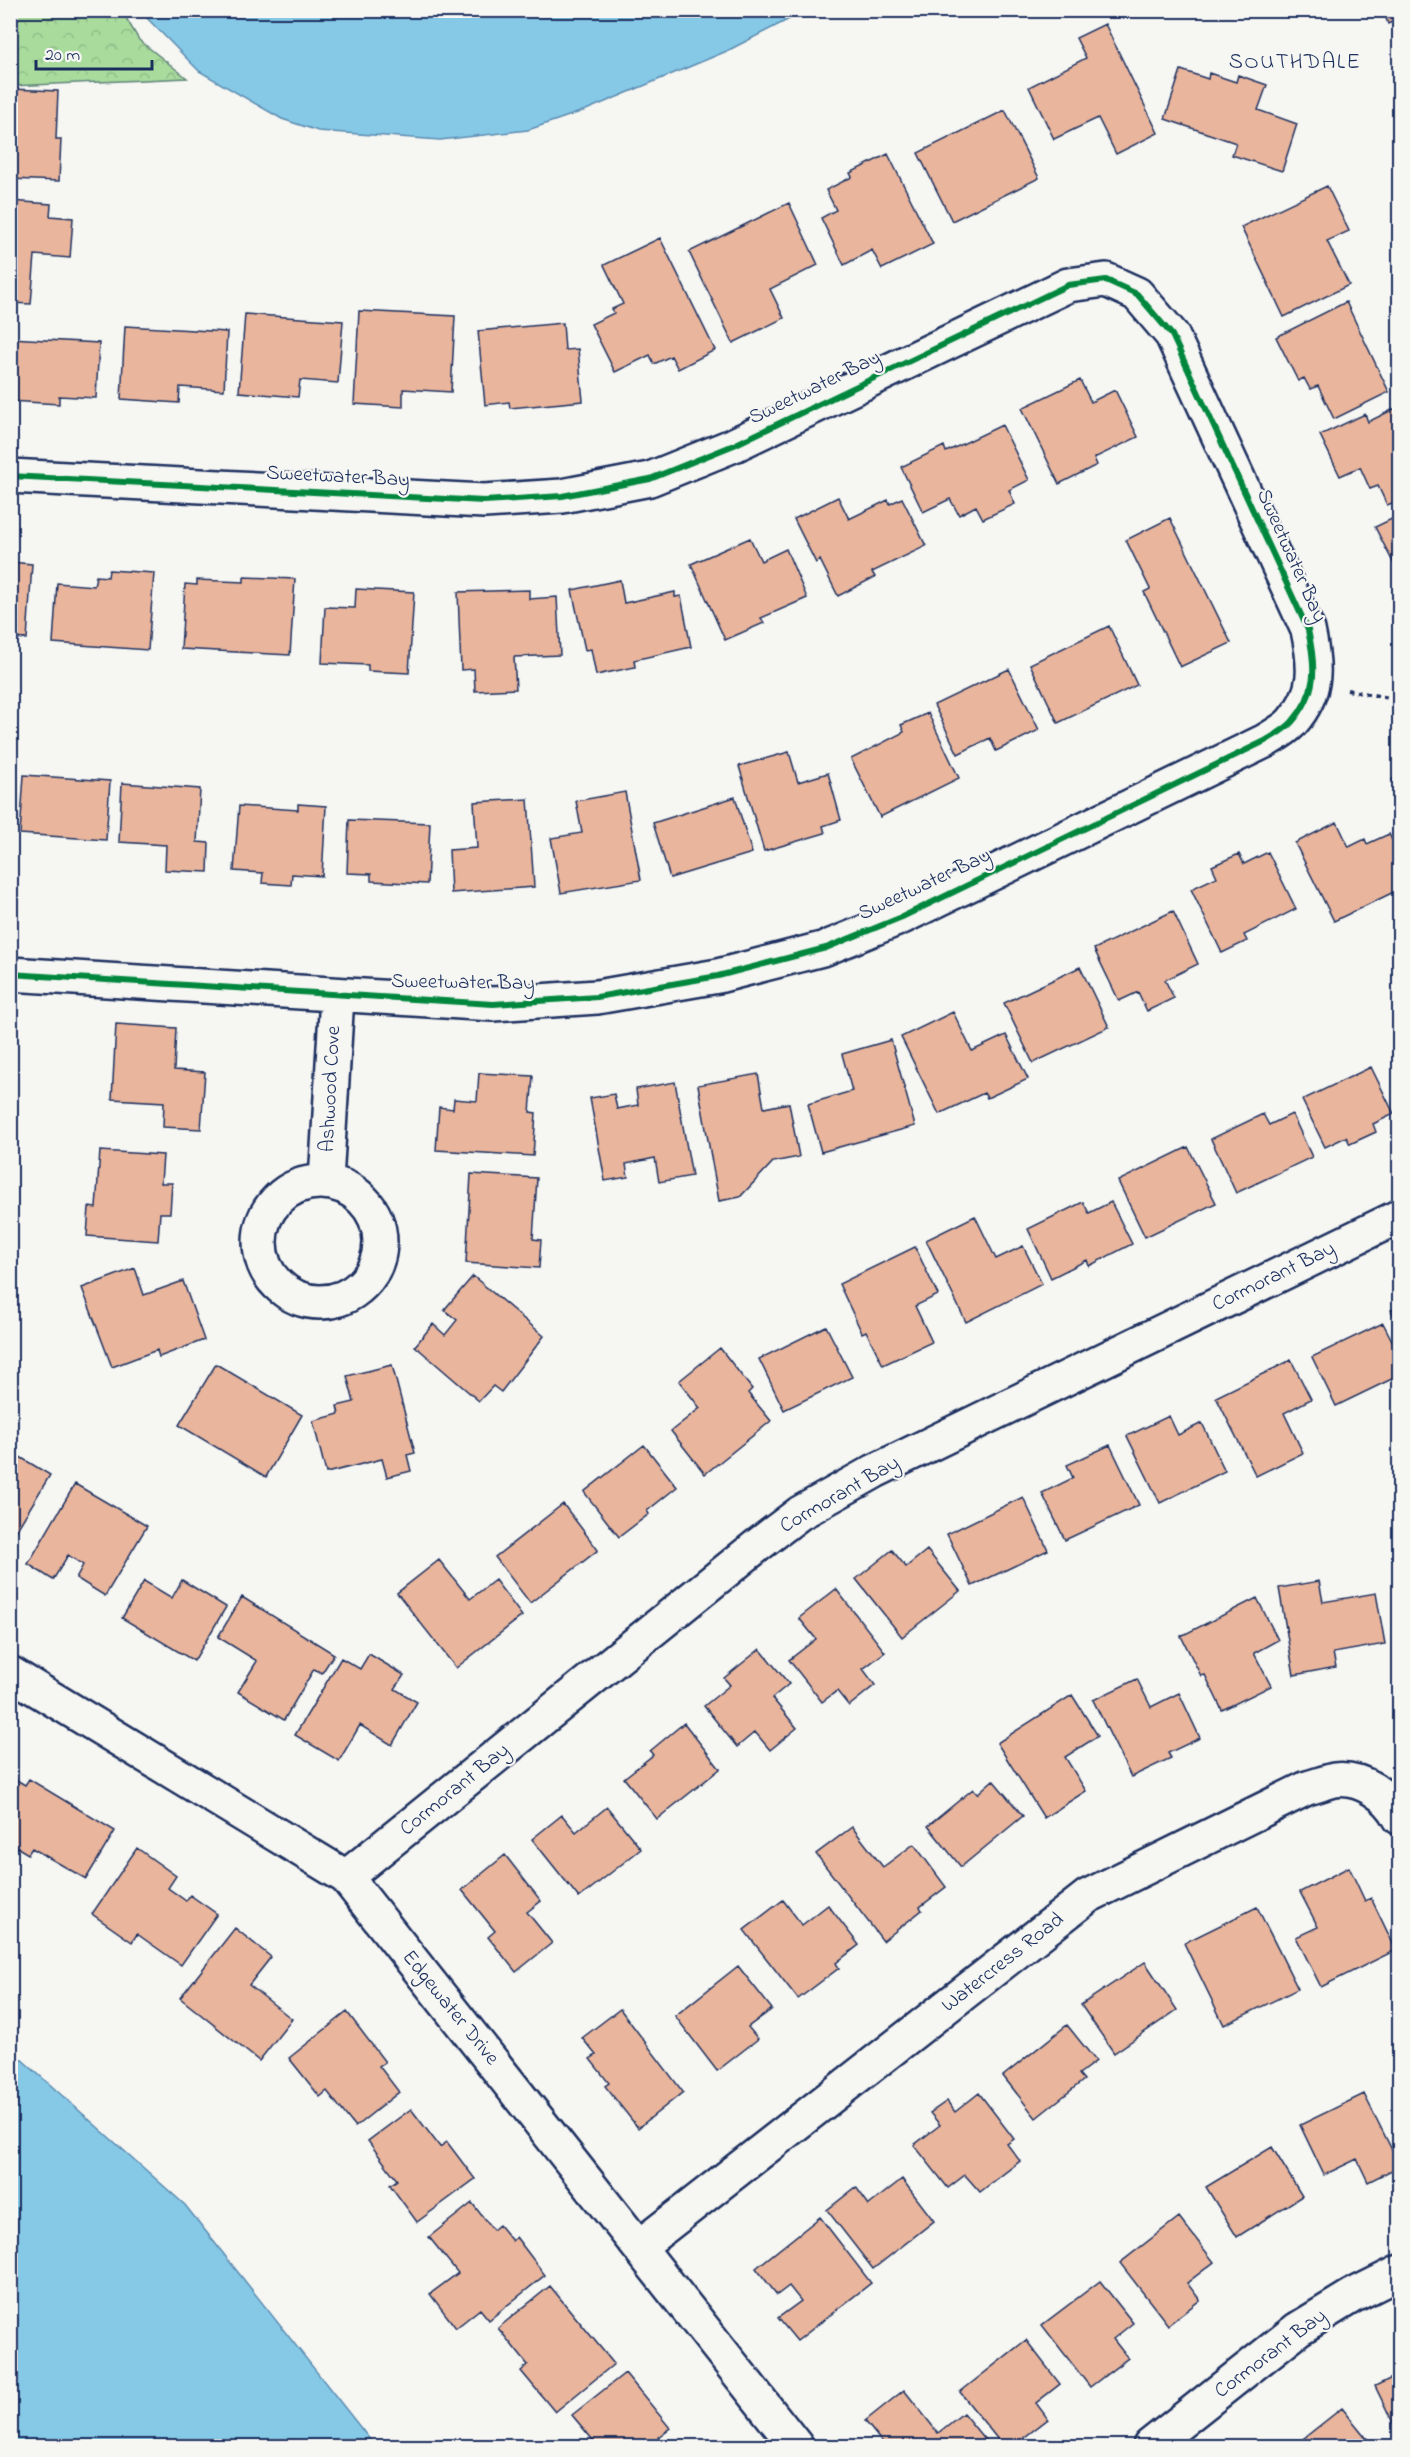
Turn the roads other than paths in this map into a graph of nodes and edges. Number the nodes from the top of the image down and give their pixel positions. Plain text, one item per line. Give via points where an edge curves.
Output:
1 (10, 476) edge
2 (10, 974) edge
3 (337, 996) junction
4 (326, 1181) dead end
5 (1400, 1216) edge
6 (10, 1673) edge
7 (1400, 1818) edge
8 (346, 1877) junction
9 (640, 2246) junction
10 (1400, 2272) edge
11 (796, 2446) edge
12 (1150, 2446) edge

1 - 3 street, Sweetwater Bay via 484,501 562,496 650,479 734,445 1068,285 1106,280 1137,294 1172,335 1308,630 1315,660 1313,689 1291,723 1265,741 902,916 826,948 718,976 597,997 493,1004
2 - 3 street, Sweetwater Bay
3 - 4 street, Ashwood Cove
5 - 8 street, Cormorant Bay via 875,1472 800,1513
6 - 8 street, Edgewater Drive
7 - 9 street, Watercress Road via 1393,1804 1363,1783 1336,1780 1307,1788 1088,1896
8 - 9 street, Edgewater Drive
9 - 11 street, Edgewater Drive
10 - 12 street, Cormorant Bay via 1298,2329

